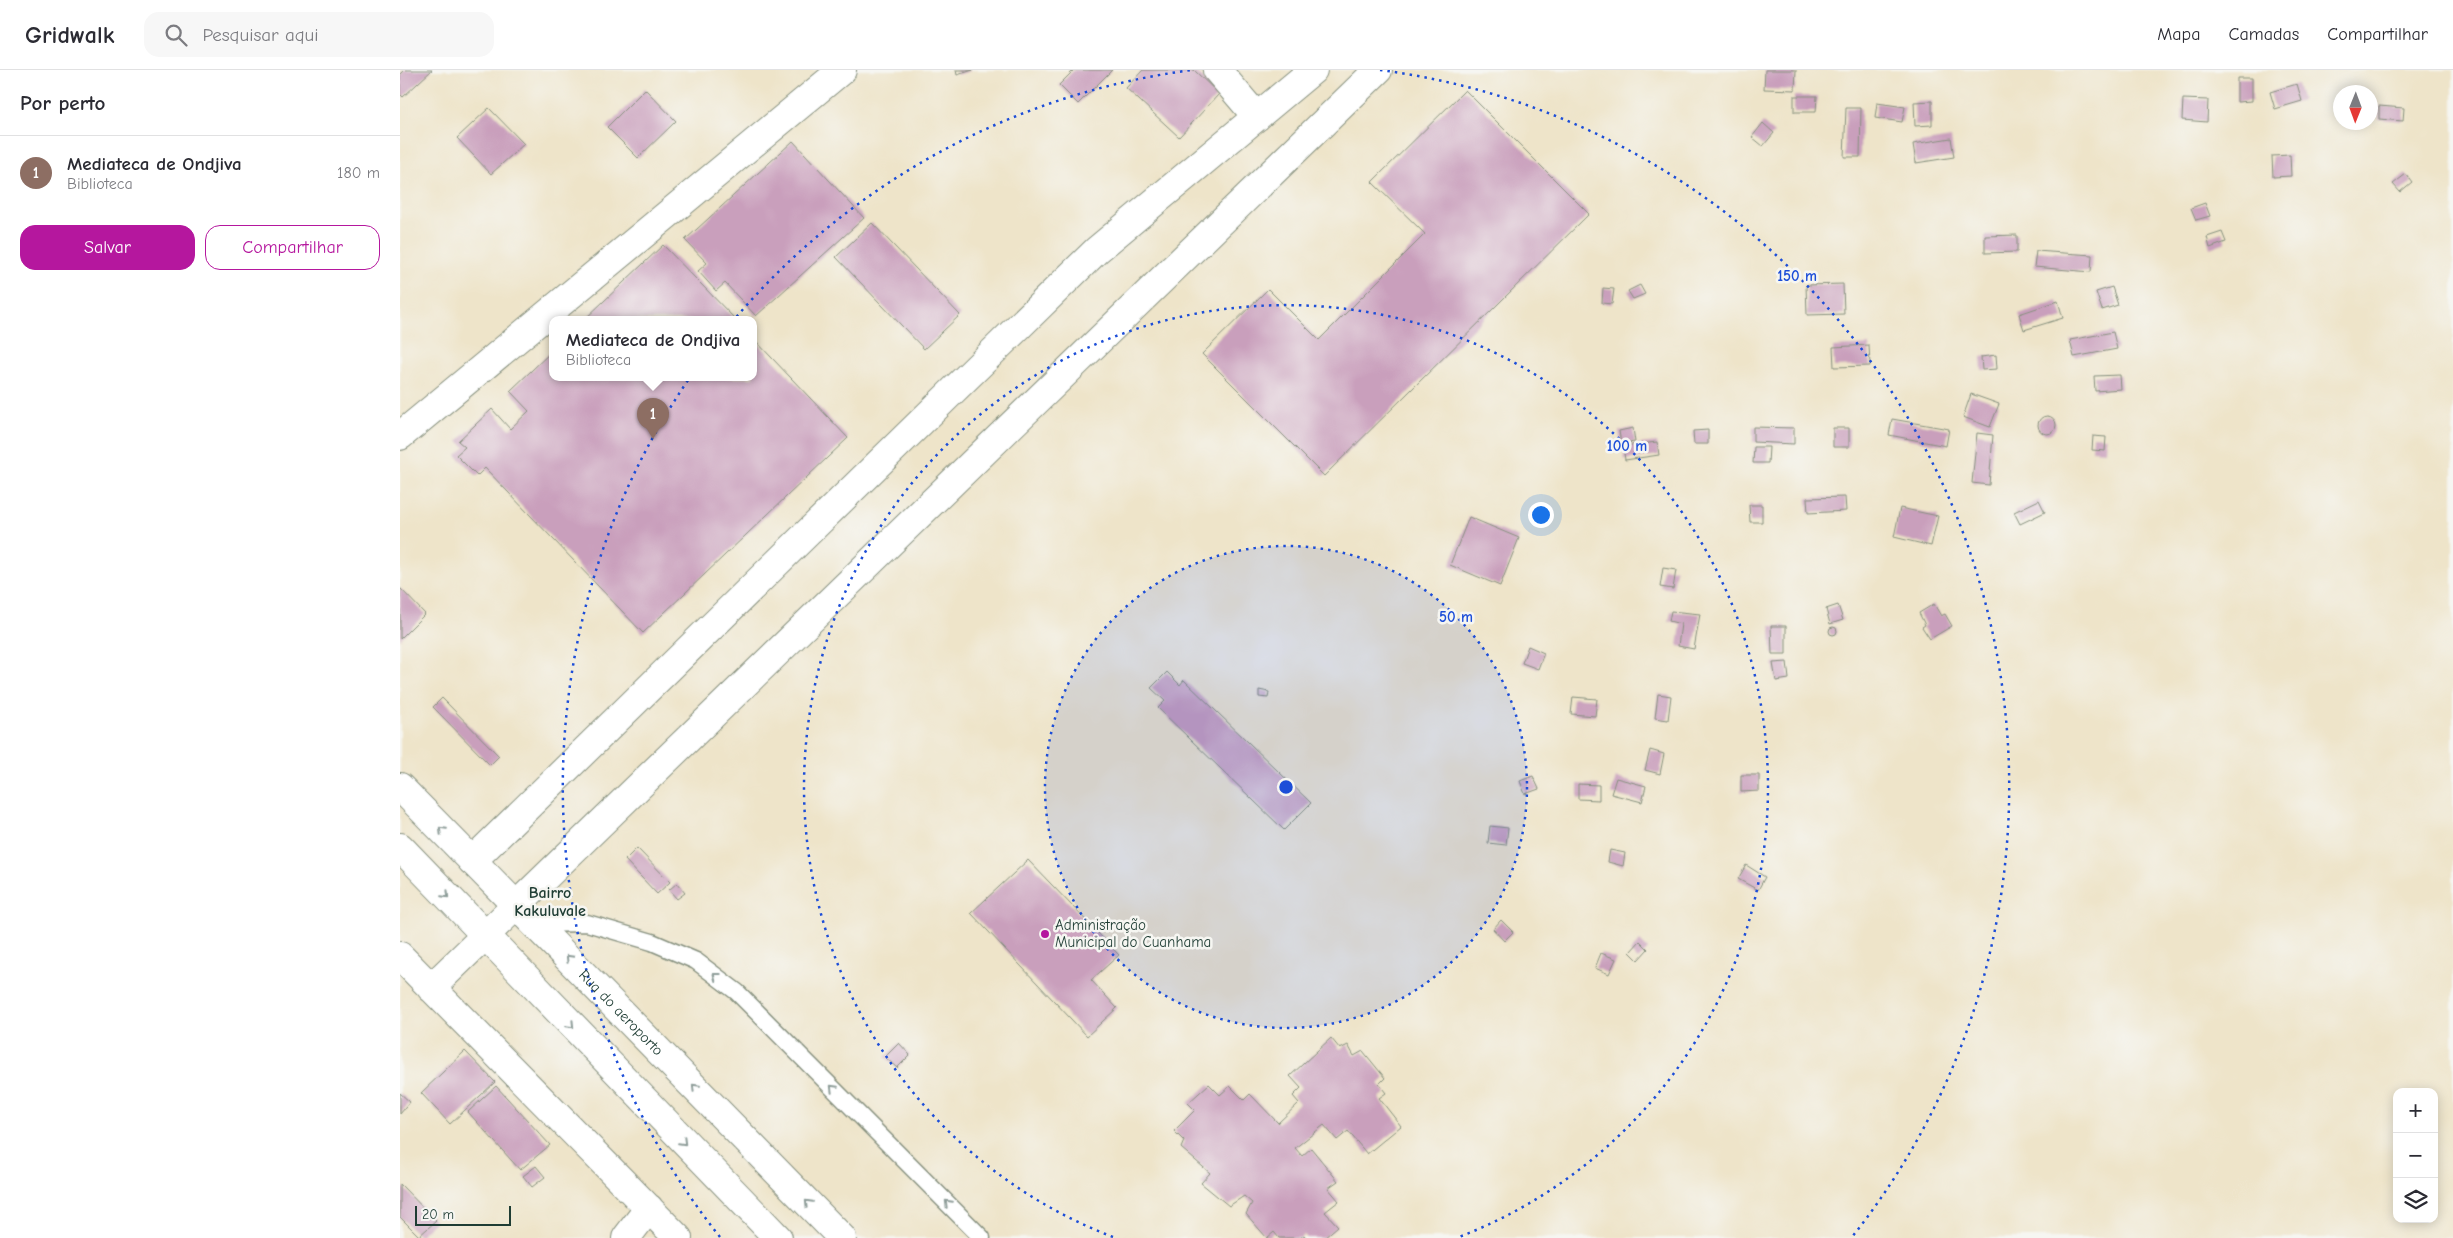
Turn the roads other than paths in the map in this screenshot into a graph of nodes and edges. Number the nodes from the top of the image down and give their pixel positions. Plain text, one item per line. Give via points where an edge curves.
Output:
1 (842, 70) edge
2 (1216, 70) edge
3 (1313, 70) edge
4 (1378, 70) edge
5 (1257, 117) junction
6 (400, 436) edge
7 (400, 788) edge
8 (400, 847) edge
9 (472, 861) junction
10 (526, 915) junction
11 (486, 936) junction
12 (400, 956) edge
13 (431, 988) junction
14 (649, 1208) junction
15 (626, 1238) edge
16 (678, 1238) edge
17 (778, 1238) edge
18 (842, 1238) edge
19 (982, 1238) edge

1 - 6 street
2 - 5 street
3 - 5 street
4 - 10 street
5 - 9 street via 1097,250
9 -> 7 street, Rua do aeroporto
8 -> 11 street
9 - 10 street, Rua do aeroporto
10 - 11 street
18 -> 10 street, Rua do aeroporto
19 -> 10 lane via 737,992 696,961 652,942 587,923
11 - 13 street
11 -> 17 street
12 - 13 street
13 - 14 street
14 - 15 street
14 - 16 street

